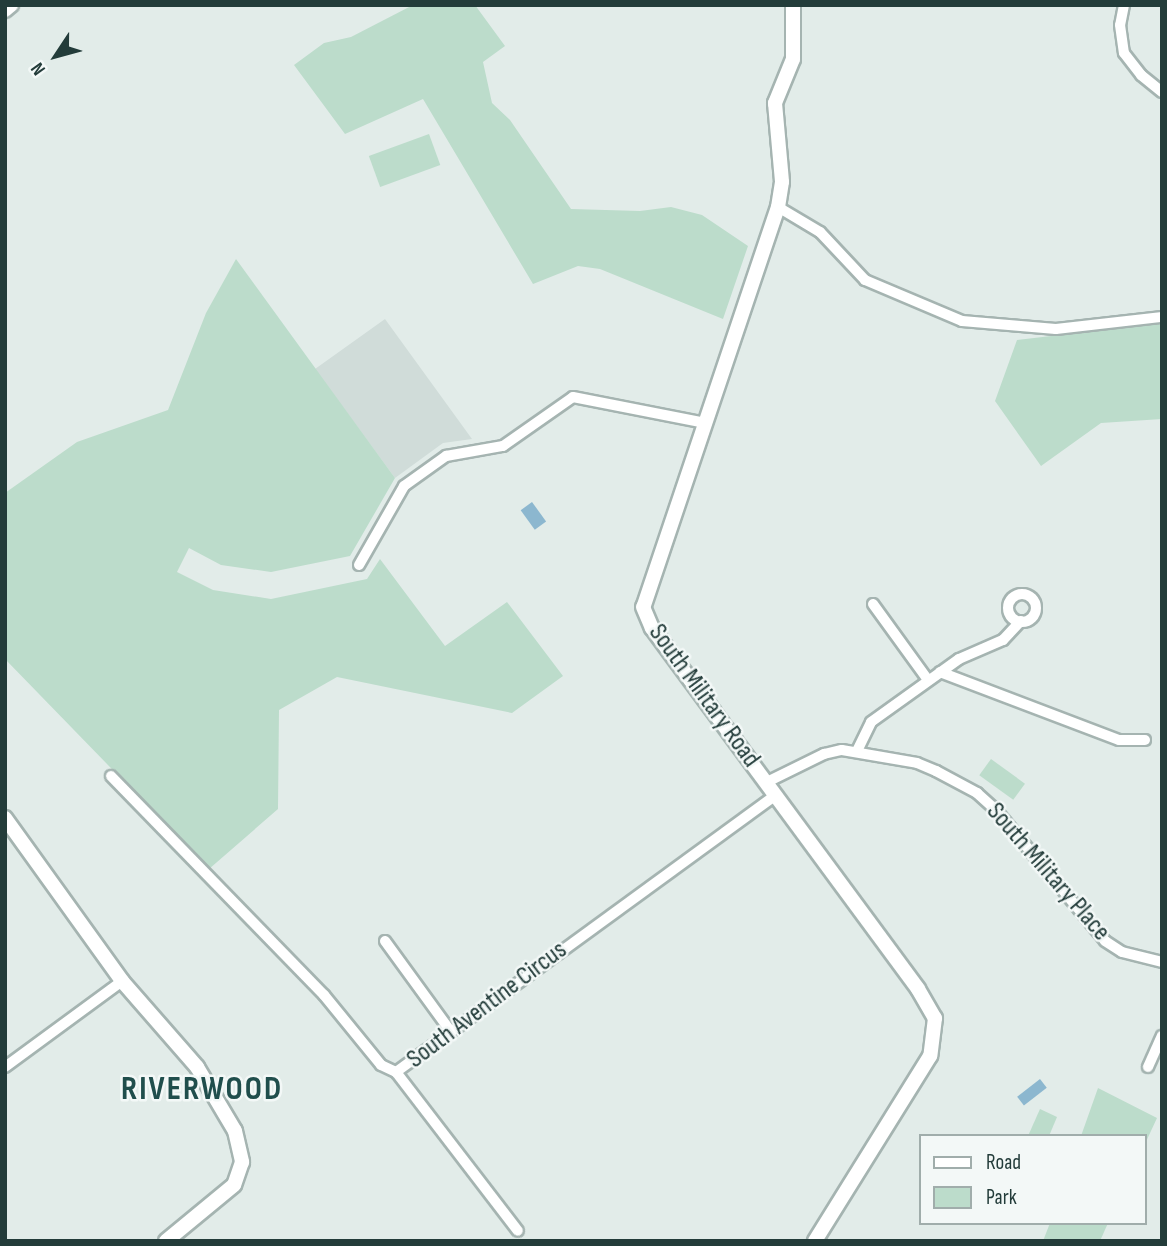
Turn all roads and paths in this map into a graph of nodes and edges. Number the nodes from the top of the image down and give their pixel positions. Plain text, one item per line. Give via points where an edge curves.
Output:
1 (11, 5) edge
2 (793, 5) edge
3 (1124, 5) edge
4 (5, 10) edge
5 (1162, 92) edge
6 (778, 207) junction
7 (1162, 317) edge
8 (705, 424) junction
9 (359, 565) dead end
10 (873, 604) dead end
11 (1021, 621) dead end
12 (940, 672) junction
13 (928, 680) junction
14 (1145, 740) dead end
15 (857, 751) junction
16 (111, 776) dead end
17 (767, 782) junction
18 (776, 795) junction
19 (5, 818) edge
20 (386, 941) dead end
21 (1162, 962) edge
22 (122, 981) junction
23 (449, 1029) junction
24 (1162, 1036) edge
25 (5, 1067) edge
26 (1148, 1067) dead end
27 (396, 1072) junction
28 (518, 1231) dead end
29 (166, 1241) edge
30 (815, 1241) edge

1 - 4 street
2 - 6 street, South Military Road via 793,59 775,103 782,182
3 - 5 street via 1120,25 1124,53 1140,75
6 - 7 street via 820,232 865,280 962,321 1056,329
6 - 8 street, South Military Road
8 - 9 street via 573,397 503,446 446,456 404,486
8 - 17 street, South Military Road via 643,607 652,628
10 - 13 street
11 - 12 street via 1003,640
12 - 13 street
12 - 14 street via 1119,740
13 - 15 street via 871,722
15 - 17 street, South Military Place via 824,754
15 - 21 street, South Military Place via 918,763 977,793 1105,942 1122,952
16 - 27 street, South Aventine Circus via 324,995 382,1065
17 - 18 street, South Military Road
18 - 23 street, South Aventine Circus
18 - 30 street, South Military Road via 918,989 936,1025 923,1067
19 - 22 street
20 - 23 street
22 - 25 street
22 - 29 street via 206,1080 230,1119 241,1152 241,1171 229,1192
23 - 27 street, South Aventine Circus
24 - 26 street
27 - 28 street

